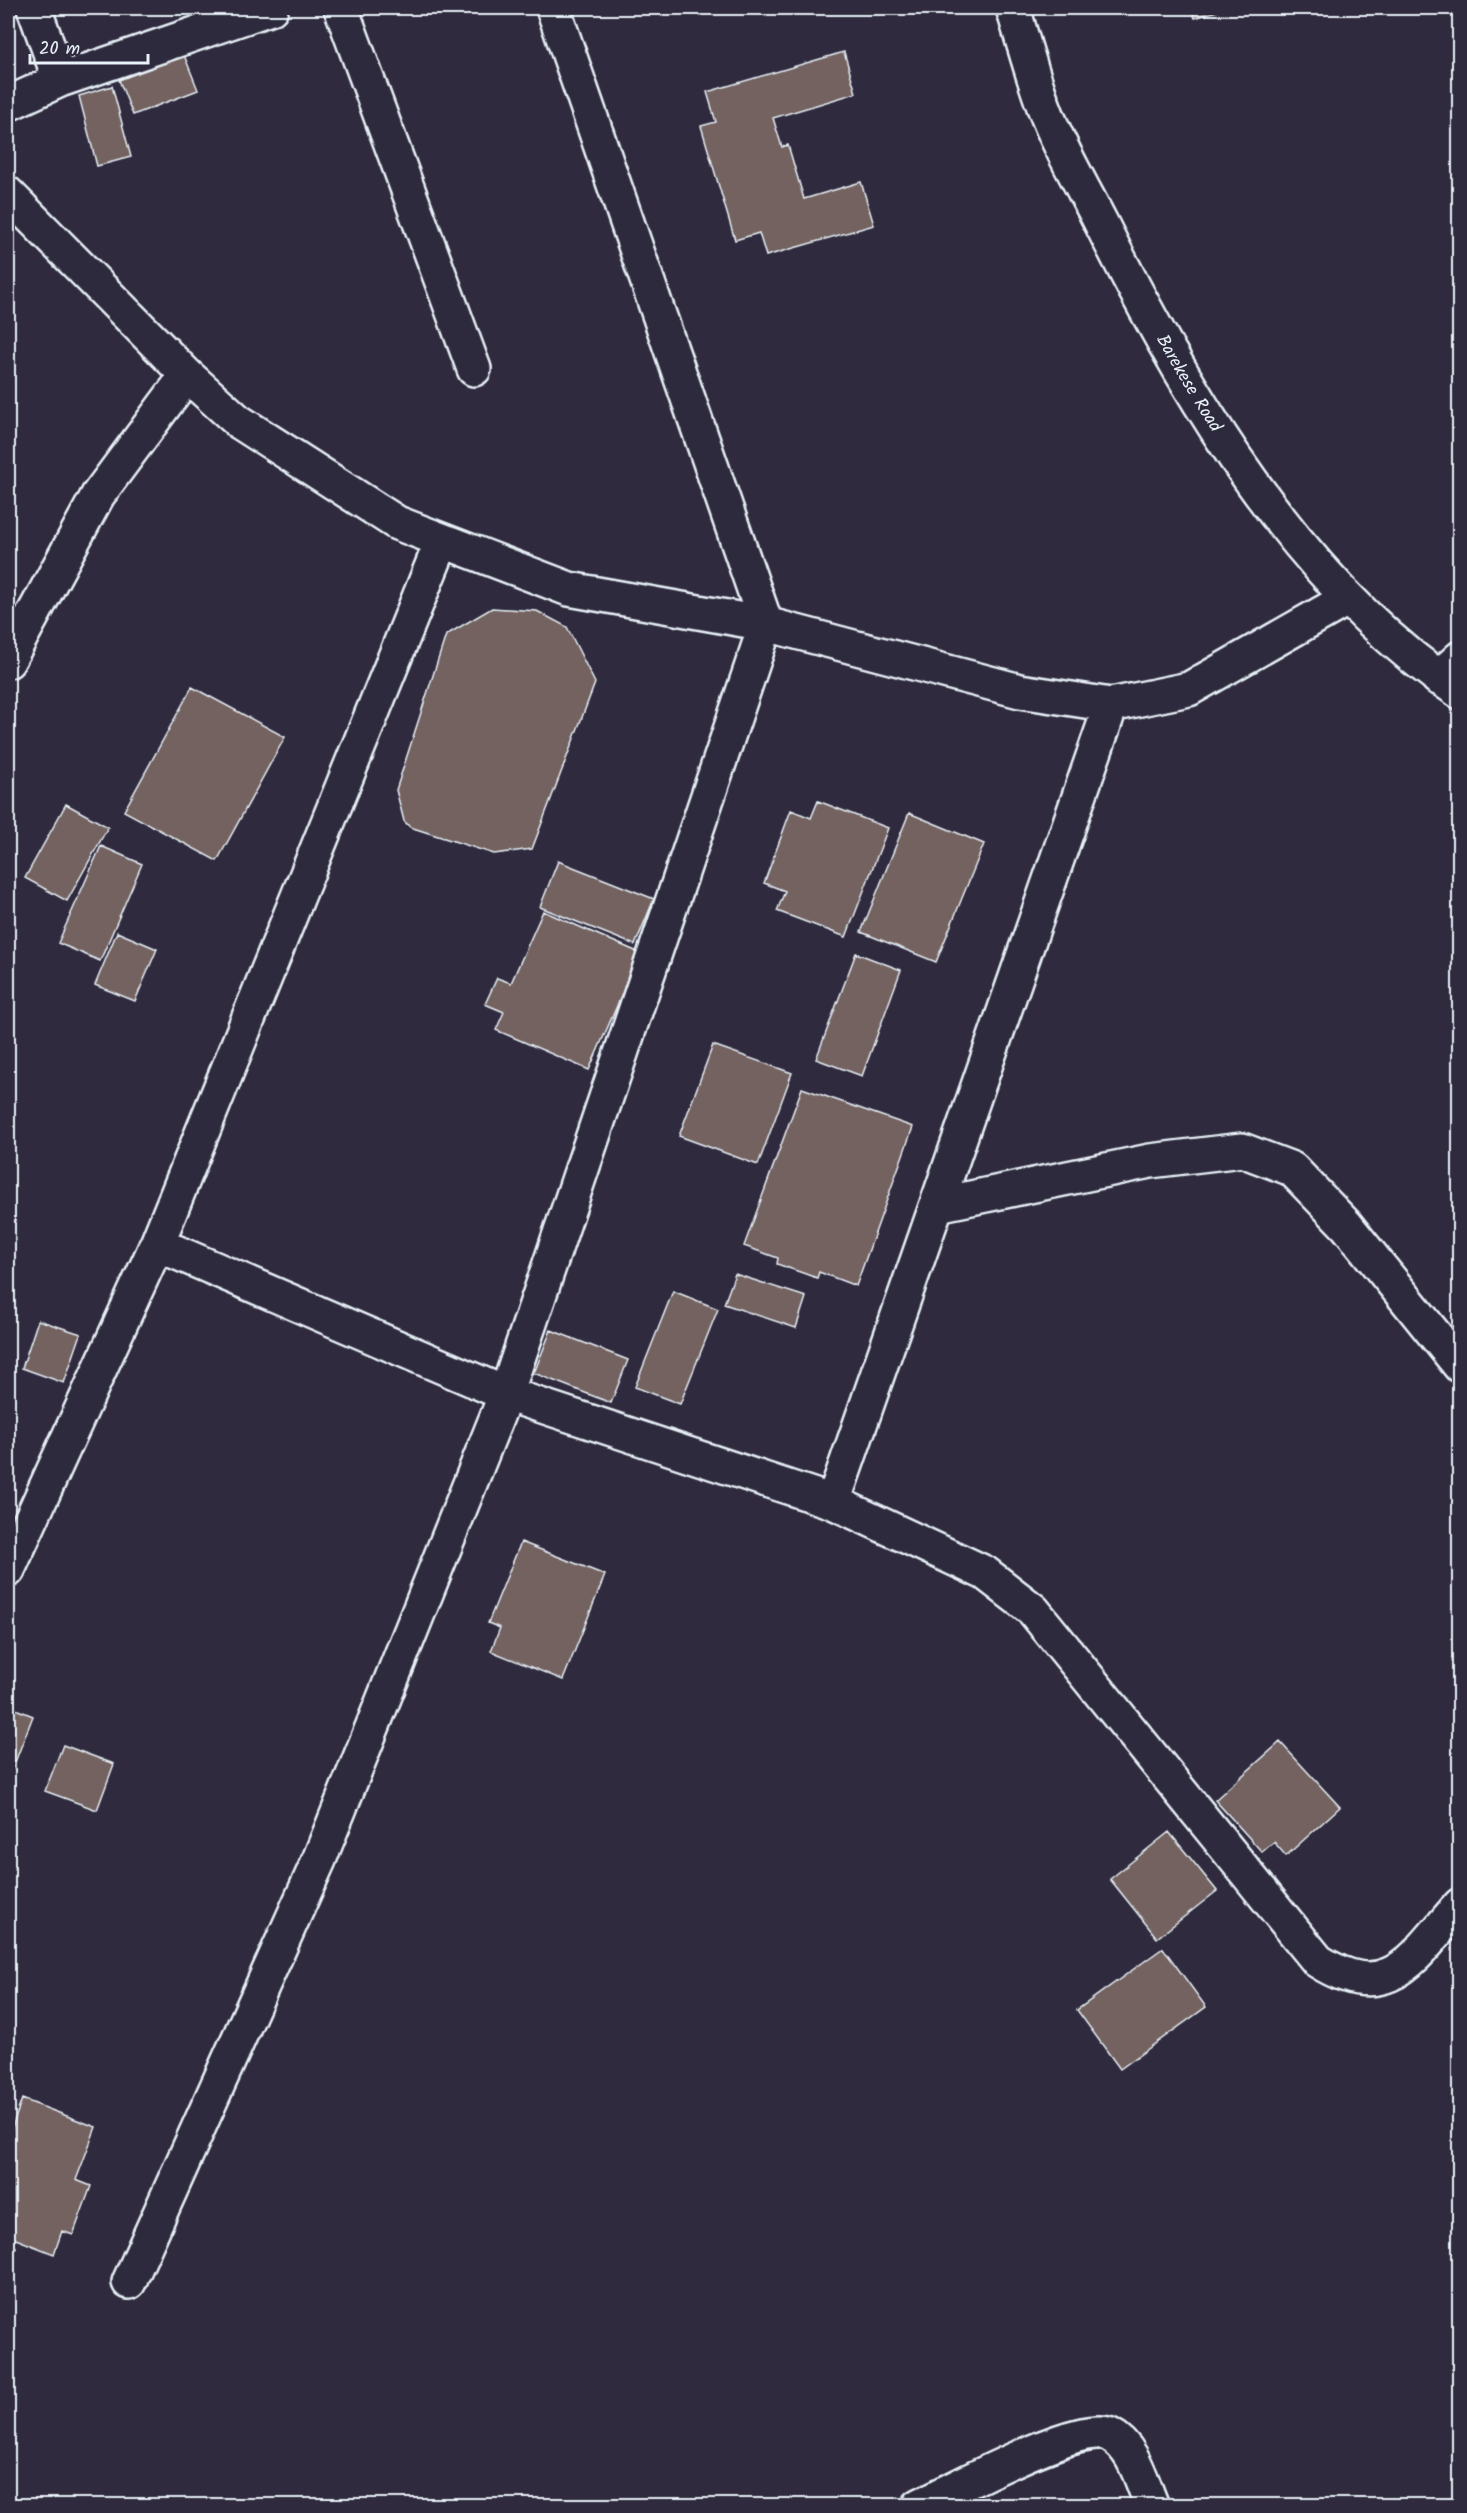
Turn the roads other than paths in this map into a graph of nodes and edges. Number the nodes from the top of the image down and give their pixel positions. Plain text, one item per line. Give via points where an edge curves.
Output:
1 (34, 8) edge
2 (270, 8) edge
3 (341, 8) edge
4 (553, 8) edge
5 (1013, 8) edge
6 (60, 80) junction
7 (8, 104) edge
8 (8, 194) edge
9 (474, 369) dead end
10 (187, 375) junction
11 (442, 541) junction
12 (1347, 599) junction
13 (766, 624) junction
14 (8, 661) edge
15 (1452, 676) edge
16 (1112, 705) junction
17 (938, 1205) junction
18 (157, 1244) junction
19 (1460, 1366) edge
20 (506, 1394) junction
21 (833, 1502) junction
22 (8, 1570) edge
23 (1460, 1905) edge
24 (129, 2283) dead end
25 (918, 2505) edge
26 (1152, 2505) edge

1 - 6 street
2 - 6 street
3 - 9 street
4 - 13 street
5 - 12 street, Barekese Road via 1044,109 1138,297 1232,457
6 - 7 street
8 - 10 street
10 - 11 street via 238,421 397,523
10 - 14 street via 98,495
11 - 13 street via 569,590
11 - 18 street
12 - 15 street, Barekese Road
12 - 16 street via 1189,689
13 - 16 street via 1020,691
13 - 20 street
16 - 17 street
17 - 19 street via 1150,1161 1242,1150 1292,1169 1347,1226
17 - 21 street
18 - 20 street
18 - 22 street
20 - 21 street
20 - 24 street via 319,1860
21 - 23 street via 985,1573 1033,1610 1318,1961 1340,1975 1362,1981 1388,1976 1410,1961
25 - 26 street via 1087,2432 1110,2435 1131,2456

